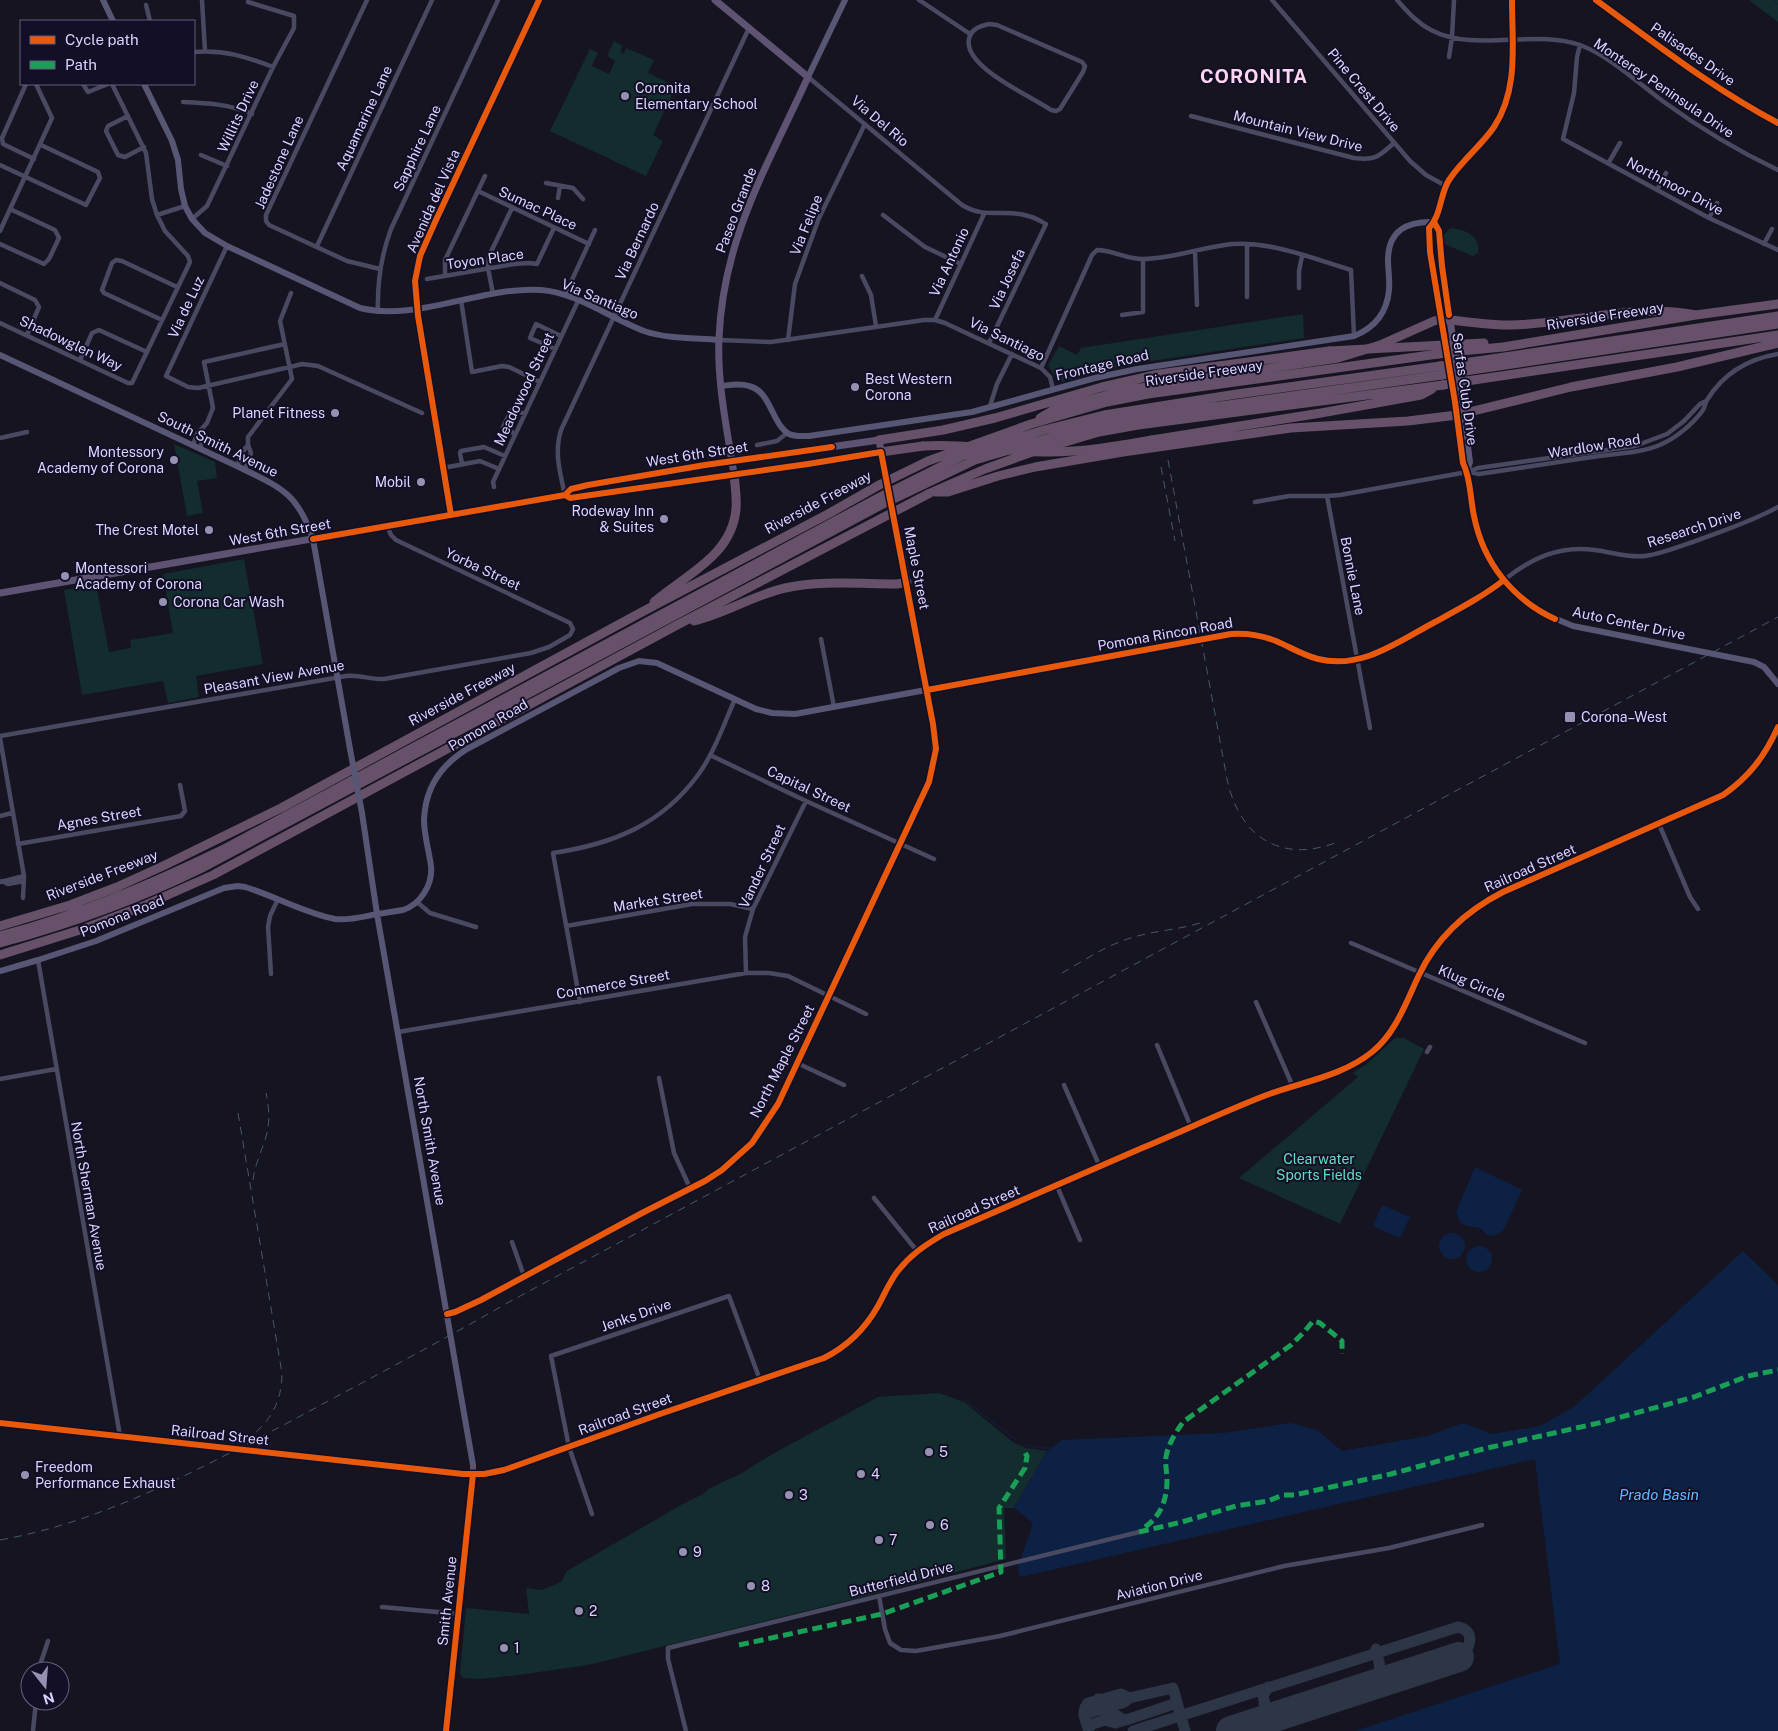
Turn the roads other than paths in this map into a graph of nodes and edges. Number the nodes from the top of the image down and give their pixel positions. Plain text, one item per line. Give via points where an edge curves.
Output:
1 (103, 0) edge
2 (202, 0) edge
3 (367, 0) edge
4 (432, 0) edge
5 (498, 0) edge
6 (539, 0) edge
7 (715, 0) edge
8 (845, 0) edge
9 (919, 0) edge
10 (1272, 0) edge
11 (1397, 0) edge
12 (1454, 0) edge
13 (1512, 0) edge
14 (1596, 0) edge
15 (248, 2) dead end
16 (146, 5) dead end
17 (113, 20) edge
18 (150, 20) edge
19 (748, 28) junction
20 (970, 34) junction
21 (1452, 37) junction
22 (1512, 41) junction
23 (1580, 45) junction
24 (205, 51) junction
25 (195, 52) edge
26 (1449, 58) dead end
27 (273, 68) junction
28 (808, 77) junction
29 (26, 85) edge
30 (36, 85) edge
31 (84, 85) edge
32 (106, 85) edge
33 (112, 85) edge
34 (144, 85) edge
35 (183, 102) dead end
36 (252, 114) junction
37 (128, 116) junction
38 (1191, 116) dead end
39 (1778, 123) edge
40 (865, 124) junction
41 (1394, 143) junction
42 (1620, 143) dead end
43 (41, 144) junction
44 (144, 147) junction
45 (201, 155) dead end
46 (34, 158) junction
47 (1608, 162) junction
48 (0, 165) edge
49 (227, 166) junction
50 (1778, 170) edge
51 (1666, 173) dead end
52 (484, 176) dead end
53 (25, 177) junction
54 (546, 183) dead end
55 (560, 186) junction
56 (1446, 186) junction
57 (1657, 190) junction
58 (478, 191) junction
59 (558, 198) dead end
60 (583, 199) dead end
61 (1717, 203) dead end
62 (185, 206) junction
63 (512, 208) junction
64 (10, 209) junction
65 (984, 214) junction
66 (157, 215) junction
67 (882, 215) dead end
68 (1709, 218) junction
69 (192, 219) junction
70 (1434, 222) junction
71 (1046, 224) joint
72 (554, 228) junction
73 (1772, 229) dead end
74 (595, 230) dead end
75 (0, 231) edge
76 (0, 244) edge
77 (589, 244) junction
78 (1247, 244) junction
79 (1764, 244) junction
80 (227, 246) junction
81 (317, 246) junction
82 (1778, 250) edge
83 (1195, 251) junction
84 (1302, 256) junction
85 (1143, 259) junction
86 (961, 264) junction
87 (488, 268) junction
88 (380, 269) junction
89 (446, 276) junction
90 (862, 276) dead end
91 (427, 279) dead end
92 (0, 283) edge
93 (177, 287) junction
94 (1299, 288) dead end
95 (291, 293) dead end
96 (493, 294) junction
97 (565, 295) junction
98 (1248, 297) dead end
99 (460, 300) junction
100 (578, 301) junction
101 (1778, 304) edge
102 (1197, 305) dead end
103 (417, 308) junction
104 (378, 312) junction
105 (1122, 315) dead end
106 (1696, 315) junction
107 (1778, 316) edge
108 (614, 317) junction
109 (1446, 319) junction
110 (162, 320) junction
111 (935, 320) junction
112 (0, 323) edge
113 (1778, 324) edge
114 (876, 326) junction
115 (26, 335) junction
116 (1778, 335) edge
117 (562, 336) junction
118 (1354, 336) junction
119 (719, 340) junction
120 (788, 340) junction
121 (990, 343) junction
122 (1778, 343) edge
123 (285, 344) junction
124 (1503, 347) junction
125 (555, 349) junction
126 (147, 352) junction
127 (1012, 354) junction
128 (1778, 354) edge
129 (0, 355) edge
130 (80, 360) junction
131 (291, 367) junction
132 (1464, 367) junction
133 (1041, 368) junction
134 (1441, 370) junction
135 (540, 382) junction
136 (1441, 385) junction
137 (208, 386) junction
138 (721, 386) junction
139 (1053, 389) junction
140 (1706, 401) junction
141 (990, 406) junction
142 (422, 413) dead end
143 (525, 414) junction
144 (1460, 414) junction
145 (1032, 424) junction
146 (1675, 428) junction
147 (27, 432) dead end
148 (787, 432) junction
149 (515, 434) junction
150 (1678, 434) junction
151 (0, 438) edge
152 (879, 440) junction
153 (756, 444) dead end
154 (248, 445) junction
155 (196, 446) junction
156 (505, 456) junction
157 (882, 456) junction
158 (732, 461) junction
159 (462, 464) junction
160 (238, 466) junction
161 (444, 468) junction
162 (499, 469) junction
163 (245, 470) junction
164 (1467, 472) junction
165 (734, 474) junction
166 (494, 486) dead end
167 (930, 493) junction
168 (565, 495) junction
169 (1327, 496) junction
170 (1255, 502) dead end
171 (1778, 507) edge
172 (451, 515) junction
173 (387, 526) junction
174 (313, 539) junction
175 (1504, 580) junction
176 (907, 582) junction
177 (0, 593) edge
178 (640, 613) junction
179 (679, 624) junction
180 (573, 628) joint
181 (821, 639) dead end
182 (1358, 660) junction
183 (338, 677) junction
184 (1778, 684) edge
185 (927, 690) junction
186 (735, 699) junction
187 (834, 707) junction
188 (1778, 727) edge
189 (1370, 728) dead end
190 (0, 737) edge
191 (0, 745) edge
192 (710, 754) junction
193 (180, 785) dead end
194 (806, 801) junction
195 (362, 813) joint
196 (12, 814) junction
197 (0, 816) edge
198 (1659, 824) junction
199 (900, 842) junction
200 (18, 844) junction
201 (934, 859) dead end
202 (24, 879) junction
203 (1, 882) edge
204 (23, 898) dead end
205 (278, 899) junction
206 (417, 902) junction
207 (752, 909) junction
208 (1698, 909) dead end
209 (377, 914) junction
210 (0, 926) edge
211 (566, 926) junction
212 (476, 927) dead end
213 (0, 936) edge
214 (54, 939) junction
215 (0, 943) edge
216 (1352, 943) dead end
217 (0, 955) edge
218 (0, 960) edge
219 (38, 960) junction
220 (0, 971) edge
221 (746, 973) junction
222 (1420, 973) junction
223 (271, 974) dead end
224 (828, 997) junction
225 (580, 1002) junction
226 (1256, 1002) dead end
227 (866, 1014) dead end
228 (398, 1032) junction
229 (1585, 1043) dead end
230 (1157, 1045) dead end
231 (1430, 1047) dead end
232 (1427, 1052) dead end
233 (797, 1063) junction
234 (56, 1069) junction
235 (659, 1078) dead end
236 (0, 1079) edge
237 (844, 1085) dead end
238 (1064, 1085) dead end
239 (1293, 1087) junction
240 (1192, 1127) junction
241 (1100, 1167) junction
242 (1056, 1186) junction
243 (690, 1188) junction
244 (874, 1198) dead end
245 (1080, 1240) dead end
246 (512, 1242) dead end
247 (917, 1251) junction
248 (524, 1276) junction
249 (448, 1314) junction
250 (760, 1380) junction
251 (0, 1423) edge
252 (120, 1436) junction
253 (569, 1447) junction
254 (473, 1474) junction
255 (592, 1514) dead end
256 (1482, 1525) dead end
257 (1139, 1532) dead end
258 (879, 1596) junction
259 (382, 1607) dead end
260 (459, 1614) junction
261 (48, 1641) dead end
262 (41, 1661) edge
263 (35, 1711) edge
264 (33, 1731) edge
265 (446, 1731) edge
266 (686, 1731) edge

1 - 17 main road
2 - 24 street
3 - 81 street, Jadestone Lane via 266,216 269,225
4 - 81 street, Aquamarine Lane
5 - 88 street, Sapphire Lane via 391,229
6 - 103 main road, Avenida del Vista via 420,256 415,281
7 - 19 main road, Via Del Rio
8 - 28 main road, Paseo Grande
9 - 20 street
10 - 41 street, Pine Crest Drive
11 - 21 street, Monterey Peninsula Drive via 1431,31
12 - 21 street
13 - 22 main road
14 - 39 main road, Palisades Drive via 1712,84
15 - 27 street, Willits Drive via 294,16 294,28
16 - 18 street
19 - 28 main road, Via Del Rio
19 - 108 street, Via Bernardo
20 - 20 street via 968,44 975,61 1050,110 1060,109 1085,66 997,25 984,25
21 - 22 street, Monterey Peninsula Drive
21 - 26 street
22 - 23 street, Monterey Peninsula Drive via 1551,39
22 - 56 main road via 1511,82 1504,109
23 - 47 street, Northmoor Drive via 1574,93 1562,139
23 - 50 street, Monterey Peninsula Drive via 1604,58 1703,130
24 - 25 street
24 - 27 street via 248,57
27 - 36 street, Willits Drive
28 - 40 street, Via Del Rio
28 - 119 main road, Paseo Grande via 750,200 738,234 725,286
29 - 46 street via 2,138 3,144
30 - 43 street via 52,118
31 - 32 street via 88,92
33 - 37 street
34 - 62 main road, Via Santiago via 172,141
35 - 36 street via 218,104
36 - 49 street, Willits Drive
37 - 44 street
37 - 44 street via 108,126 106,131 118,155 125,157
38 - 41 street, Mountain View Drive via 1369,160 1378,157
40 - 65 street, Via Del Rio via 962,205
40 - 120 street, Via Felipe via 819,218 795,284
41 - 56 street, Pine Crest Drive via 1418,169
42 - 47 street
43 - 46 street
43 - 53 street via 98,172 100,178 86,205
44 - 66 street
45 - 49 street
46 - 53 street
47 - 57 street, Northmoor Drive
48 - 53 street
49 - 69 street, Willits Drive via 206,206
51 - 57 street
52 - 58 street
53 - 64 street
54 - 55 street
55 - 59 street
55 - 60 street via 573,188
56 - 70 main road
57 - 68 street, Northmoor Drive
58 - 63 street, Sumac Place
58 - 89 street via 445,260
61 - 68 street
62 - 66 street
62 - 69 main road, Via Santiago
63 - 72 street, Sumac Place
63 - 87 street via 489,256
64 - 75 street
64 - 76 street via 55,230 59,238 44,264
65 - 71 street, Via Del Rio via 1028,216
65 - 86 street, Via Antonio
66 - 93 street via 172,240 190,259
67 - 86 street via 924,247
68 - 79 street, Northmoor Drive
69 - 80 main road, Via Santiago via 205,233
70 - 109 main road, Serfas Club Drive via 1439,231
70 - 118 main road, Frontage Road via 1413,223 1396,236 1388,257 1390,289 1382,314 1368,330
71 - 121 street, Via Josefa
72 - 77 street, Sumac Place
72 - 87 street, Toyon Place via 537,264
73 - 79 street
74 - 77 street
77 - 97 street
78 - 83 street
78 - 84 street
78 - 98 street
79 - 82 street, Northmoor Drive
80 - 104 main road, Via Santiago via 360,308
80 - 137 street, Via de Luz via 166,376 188,387
81 - 88 street, Jadestone Lane via 347,261
83 - 85 street
83 - 102 street
84 - 94 street
84 - 118 street via 1351,270
85 - 105 street via 1143,312
85 - 133 street via 1102,250 1092,255
86 - 111 street, Via Antonio
87 - 89 street, Toyon Place
87 - 96 street
88 - 104 street, Sapphire Lane
89 - 91 street, Toyon Place
90 - 114 street via 870,295
92 - 115 street via 35,300 39,307
93 - 110 street
93 - 110 street via 122,261 112,263 102,290 104,294
95 - 123 street via 280,321
96 - 97 main road, Via Santiago via 530,290
96 - 99 main road, Via Santiago
97 - 100 main road, Via Santiago
99 - 103 main road, Via Santiago
99 - 135 street via 472,372 502,366
100 - 108 main road, Via Santiago
100 - 117 street, Meadowood Street
101 - 106 highway, Riverside Freeway
103 - 104 main road, Via Santiago
103 - 161 main road, Avenida del Vista
106 - 109 highway via 1676,311 1620,314 1514,325
106 - 124 highway, Riverside Freeway
107 - 132 highway
108 - 119 main road, Via Santiago via 657,334
108 - 168 street, Via Bernardo via 561,430 558,459
109 - 144 main road, Serfas Club Drive
109 - 145 highway via 1434,320 1359,352 1118,392 1055,409
110 - 126 street
111 - 114 street, Via Santiago
111 - 121 street, Via Santiago
112 - 115 street, Shadowglen Way
113 - 132 highway
114 - 120 street, Via Santiago
115 - 130 street, Shadowglen Way
116 - 136 highway, bridge
117 - 125 street, Meadowood Street
117 - 125 street via 536,324 530,338
118 - 139 main road, Frontage Road via 1138,369
119 - 120 street, Via Santiago
119 - 138 main road, Paseo Grande
121 - 127 street, Via Santiago
122 - 144 highway
123 - 131 street
123 - 137 street via 204,362
124 - 145 highway, Riverside Freeway, bridge via 1148,394 1107,402
124 - 152 highway, bridge via 1484,343 1329,351 1158,374 943,430
125 - 135 street, Meadowood Street
126 - 130 street via 99,330 92,333
126 - 130 street, Shadowglen Way via 132,382 128,383
127 - 133 street, Via Santiago
127 - 141 street
128 - 140 street, Wardlow Road via 1755,359 1742,366 1721,382
129 - 155 main road, South Smith Avenue
131 - 137 street
131 - 142 street via 302,364 318,366
131 - 154 street via 292,379 248,437
132 - 134 highway, bridge
133 - 139 street, Via Santiago via 1050,377
134 - 213 highway via 1128,411 1044,430 964,456 887,493 176,873 102,904
134 - 215 highway via 1121,420 975,460 881,505 202,868 94,915
135 - 143 street, Meadowood Street
136 - 157 highway, bridge via 1421,395 1093,449 1028,452 954,445 923,446
136 - 167 highway via 1099,432 1035,451
137 - 155 street via 213,408 197,434
138 - 148 main road via 739,384 759,390
138 - 158 main road, Paseo Grande
139 - 141 main road, Frontage Road
140 - 146 street, Wardlow Road
140 - 150 street, Wardlow Road via 1704,408
141 - 148 main road, Frontage Road via 954,415 809,436
143 - 149 street, Meadowood Street
143 - 149 street via 512,409 503,427
144 - 164 main road, Serfas Club Drive via 1462,463
144 - 167 highway via 1291,428 1123,452 1035,467 948,492
145 - 178 highway, Riverside Freeway via 928,461
146 - 150 street
146 - 164 street, Wardlow Road via 1630,448
147 - 151 street
148 - 153 street via 775,442
149 - 156 street, Meadowood Street
150 - 164 street, Wardlow Road via 1662,444 1630,453 1479,474
152 - 157 main road, Maple Street
152 - 158 main road, West 6th Street
154 - 160 street
154 - 163 street via 251,453
155 - 160 main road, South Smith Avenue
156 - 159 street via 484,447 462,451
156 - 162 street, Meadowood Street
157 - 165 main road, West 6th Street
157 - 176 main road, Maple Street, bridge
158 - 165 main road, Paseo Grande
158 - 168 main road, West 6th Street via 588,485 571,489
159 - 161 street
159 - 162 street via 480,461
160 - 163 main road, South Smith Avenue
161 - 172 main road, Avenida del Vista
162 - 166 street, Meadowood Street
163 - 174 main road, South Smith Avenue via 278,486 296,503 306,518
164 - 169 street, Wardlow Road
164 - 175 main road, Auto Center Drive via 1479,537 1490,561
165 - 168 main road, West 6th Street via 571,498
165 - 178 highway via 736,508 723,544 704,564
167 - 179 highway
168 - 172 main road, West 6th Street
169 - 170 street, Wardlow Road via 1289,496
169 - 182 street, Bonnie Lane
171 - 175 street, Research Drive via 1741,525 1652,555 1625,556 1576,549 1551,552 1523,565
172 - 173 main road, West 6th Street
173 - 174 main road, West 6th Street
173 - 180 street, Yorba Street via 396,540 563,619
174 - 177 main road, West 6th Street
174 - 183 main road, South Smith Avenue
175 - 182 main road, Pomona Rincon Road via 1487,594 1386,650
175 - 184 main road, Auto Center Drive, bridge via 1529,604 1573,626 1754,662 1764,667
176 - 179 highway via 808,584 785,588 708,618
176 - 185 main road, Maple Street
178 - 210 highway, Riverside Freeway via 281,808 163,866 70,905
179 - 214 highway via 213,874 143,906
180 - 183 street, Pleasant View Avenue via 570,635 536,652 378,680 355,675
181 - 187 street
182 - 185 main road, Pomona Rincon Road via 1319,659 1264,637 1231,634
182 - 189 street, Bonnie Lane
183 - 190 street, Pleasant View Avenue
183 - 195 main road, South Smith Avenue, bridge
185 - 187 main road, Pomona Road
185 - 199 main road, North Maple Street via 935,733 935,758 928,782
186 - 187 main road, Pomona Road via 756,709 784,714
186 - 192 street
186 - 206 main road, Pomona Road via 657,663 639,661 619,668 462,752 446,765 430,790 424,822 431,868 427,889
188 - 198 main road, Railroad Street via 1762,757 1737,785 1706,804
190 - 191 street
191 - 196 street
192 - 194 street, Capital Street
192 - 211 street via 683,792 638,828 599,844 553,853
193 - 200 street, Agnes Street via 184,814 181,816
194 - 199 street, Capital Street
194 - 207 street, Vander Street
195 - 209 main road, North Smith Avenue
196 - 197 street
196 - 200 street
198 - 208 street
198 - 222 main road, Railroad Street via 1486,901 1442,938
199 - 201 street, Capital Street
199 - 224 main road, North Maple Street
200 - 202 street
202 - 203 street via 8,884
202 - 204 street
205 - 209 main road, Pomona Road via 338,919
205 - 219 main road, Pomona Road via 245,887 224,888 96,941
205 - 223 street via 268,927
206 - 209 main road, Pomona Road via 404,910
206 - 212 street via 430,913
207 - 211 street, Market Street via 730,904 692,904
207 - 221 street, Vander Street via 745,937
209 - 228 main road, North Smith Avenue
211 - 225 street
214 - 217 highway
214 - 218 highway
216 - 222 street, Klug Circle
219 - 220 main road, Pomona Road
219 - 234 street, North Sherman Avenue
221 - 224 street, Commerce Street via 788,976
221 - 225 street, Commerce Street
222 - 229 street, Klug Circle
222 - 239 main road, Railroad Street via 1394,1028 1373,1052 1341,1071
224 - 227 street, Commerce Street
224 - 233 main road, North Maple Street
225 - 228 street, Commerce Street
226 - 239 street
228 - 249 main road, North Smith Avenue
230 - 240 street
231 - 232 street
233 - 237 street
233 - 243 main road, North Maple Street via 778,1104 752,1142 722,1170
234 - 236 street
234 - 252 street, North Sherman Avenue
235 - 243 street via 674,1153
238 - 241 street
239 - 240 main road, Railroad Street
240 - 241 main road, Railroad Street
241 - 242 main road, Railroad Street
242 - 245 street
242 - 247 main road, Railroad Street via 944,1234
243 - 248 main road, North Maple Street
244 - 247 street
246 - 248 street
247 - 250 main road, Railroad Street via 896,1274 867,1323 845,1346 824,1358
248 - 249 main road, North Maple Street
249 - 254 main road, North Smith Avenue
250 - 253 main road, Railroad Street
250 - 253 street, Jenks Drive via 729,1296 551,1356
251 - 252 main road, Railroad Street
252 - 254 main road, Railroad Street
253 - 254 main road, Railroad Street via 501,1471
253 - 255 street
254 - 260 main road, Smith Avenue
256 - 258 street, Aviation Drive via 1389,1548 1284,1566 1000,1636 916,1651 901,1650 890,1643
257 - 258 street, Butterfield Drive
258 - 266 street, Butterfield Drive via 668,1648
259 - 260 street
260 - 265 main road, Smith Avenue
261 - 262 street
263 - 264 street

